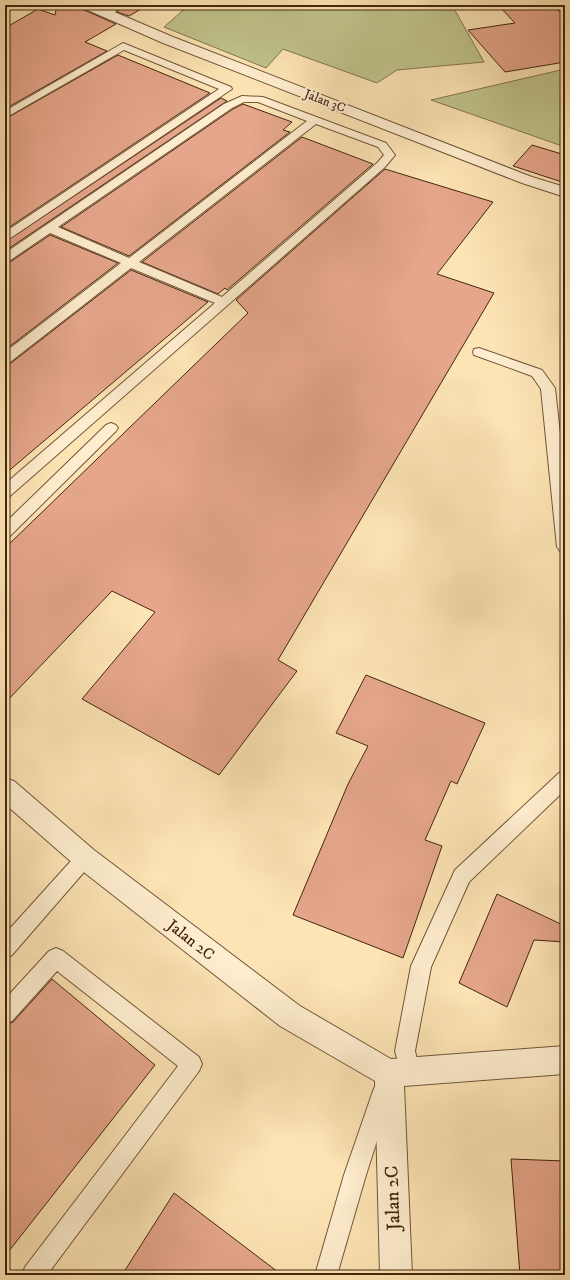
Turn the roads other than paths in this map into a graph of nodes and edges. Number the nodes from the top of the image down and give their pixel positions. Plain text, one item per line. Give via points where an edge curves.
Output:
1 (87, 5) edge
2 (113, 9) edge
3 (5, 115) edge
4 (315, 120) junction
5 (565, 192) edge
6 (49, 228) junction
7 (5, 237) edge
8 (5, 258) edge
9 (130, 262) junction
10 (223, 302) junction
11 (479, 352) dead end
12 (5, 359) edge
13 (111, 428) dead end
14 (5, 492) edge
15 (5, 532) edge
16 (565, 547) edge
17 (565, 779) edge
18 (5, 789) edge
19 (85, 858) junction
20 (5, 948) edge
21 (5, 1014) edge
22 (565, 1060) edge
23 (400, 1072) junction
24 (33, 1275) edge
25 (326, 1275) edge
26 (396, 1275) edge

1 - 2 street, Jalan 3C
2 - 5 street, Jalan 3C via 168,40 527,180
3 - 7 lane via 123,46 227,89
4 - 6 lane via 259,99 242,99
4 - 9 lane
4 - 10 lane via 382,145 390,155
6 - 8 lane
6 - 9 lane
9 - 10 lane
9 - 12 lane
10 - 14 lane
11 - 16 lane via 537,373 548,388
13 - 15 lane
17 - 23 lane via 462,876 421,966
18 - 19 street, Jalan 2C
19 - 20 lane
19 - 23 street, Jalan 2C via 290,1016
21 - 24 lane via 56,958 192,1064
22 - 23 street
23 - 25 lane via 355,1175
23 - 26 street, Jalan 2C

